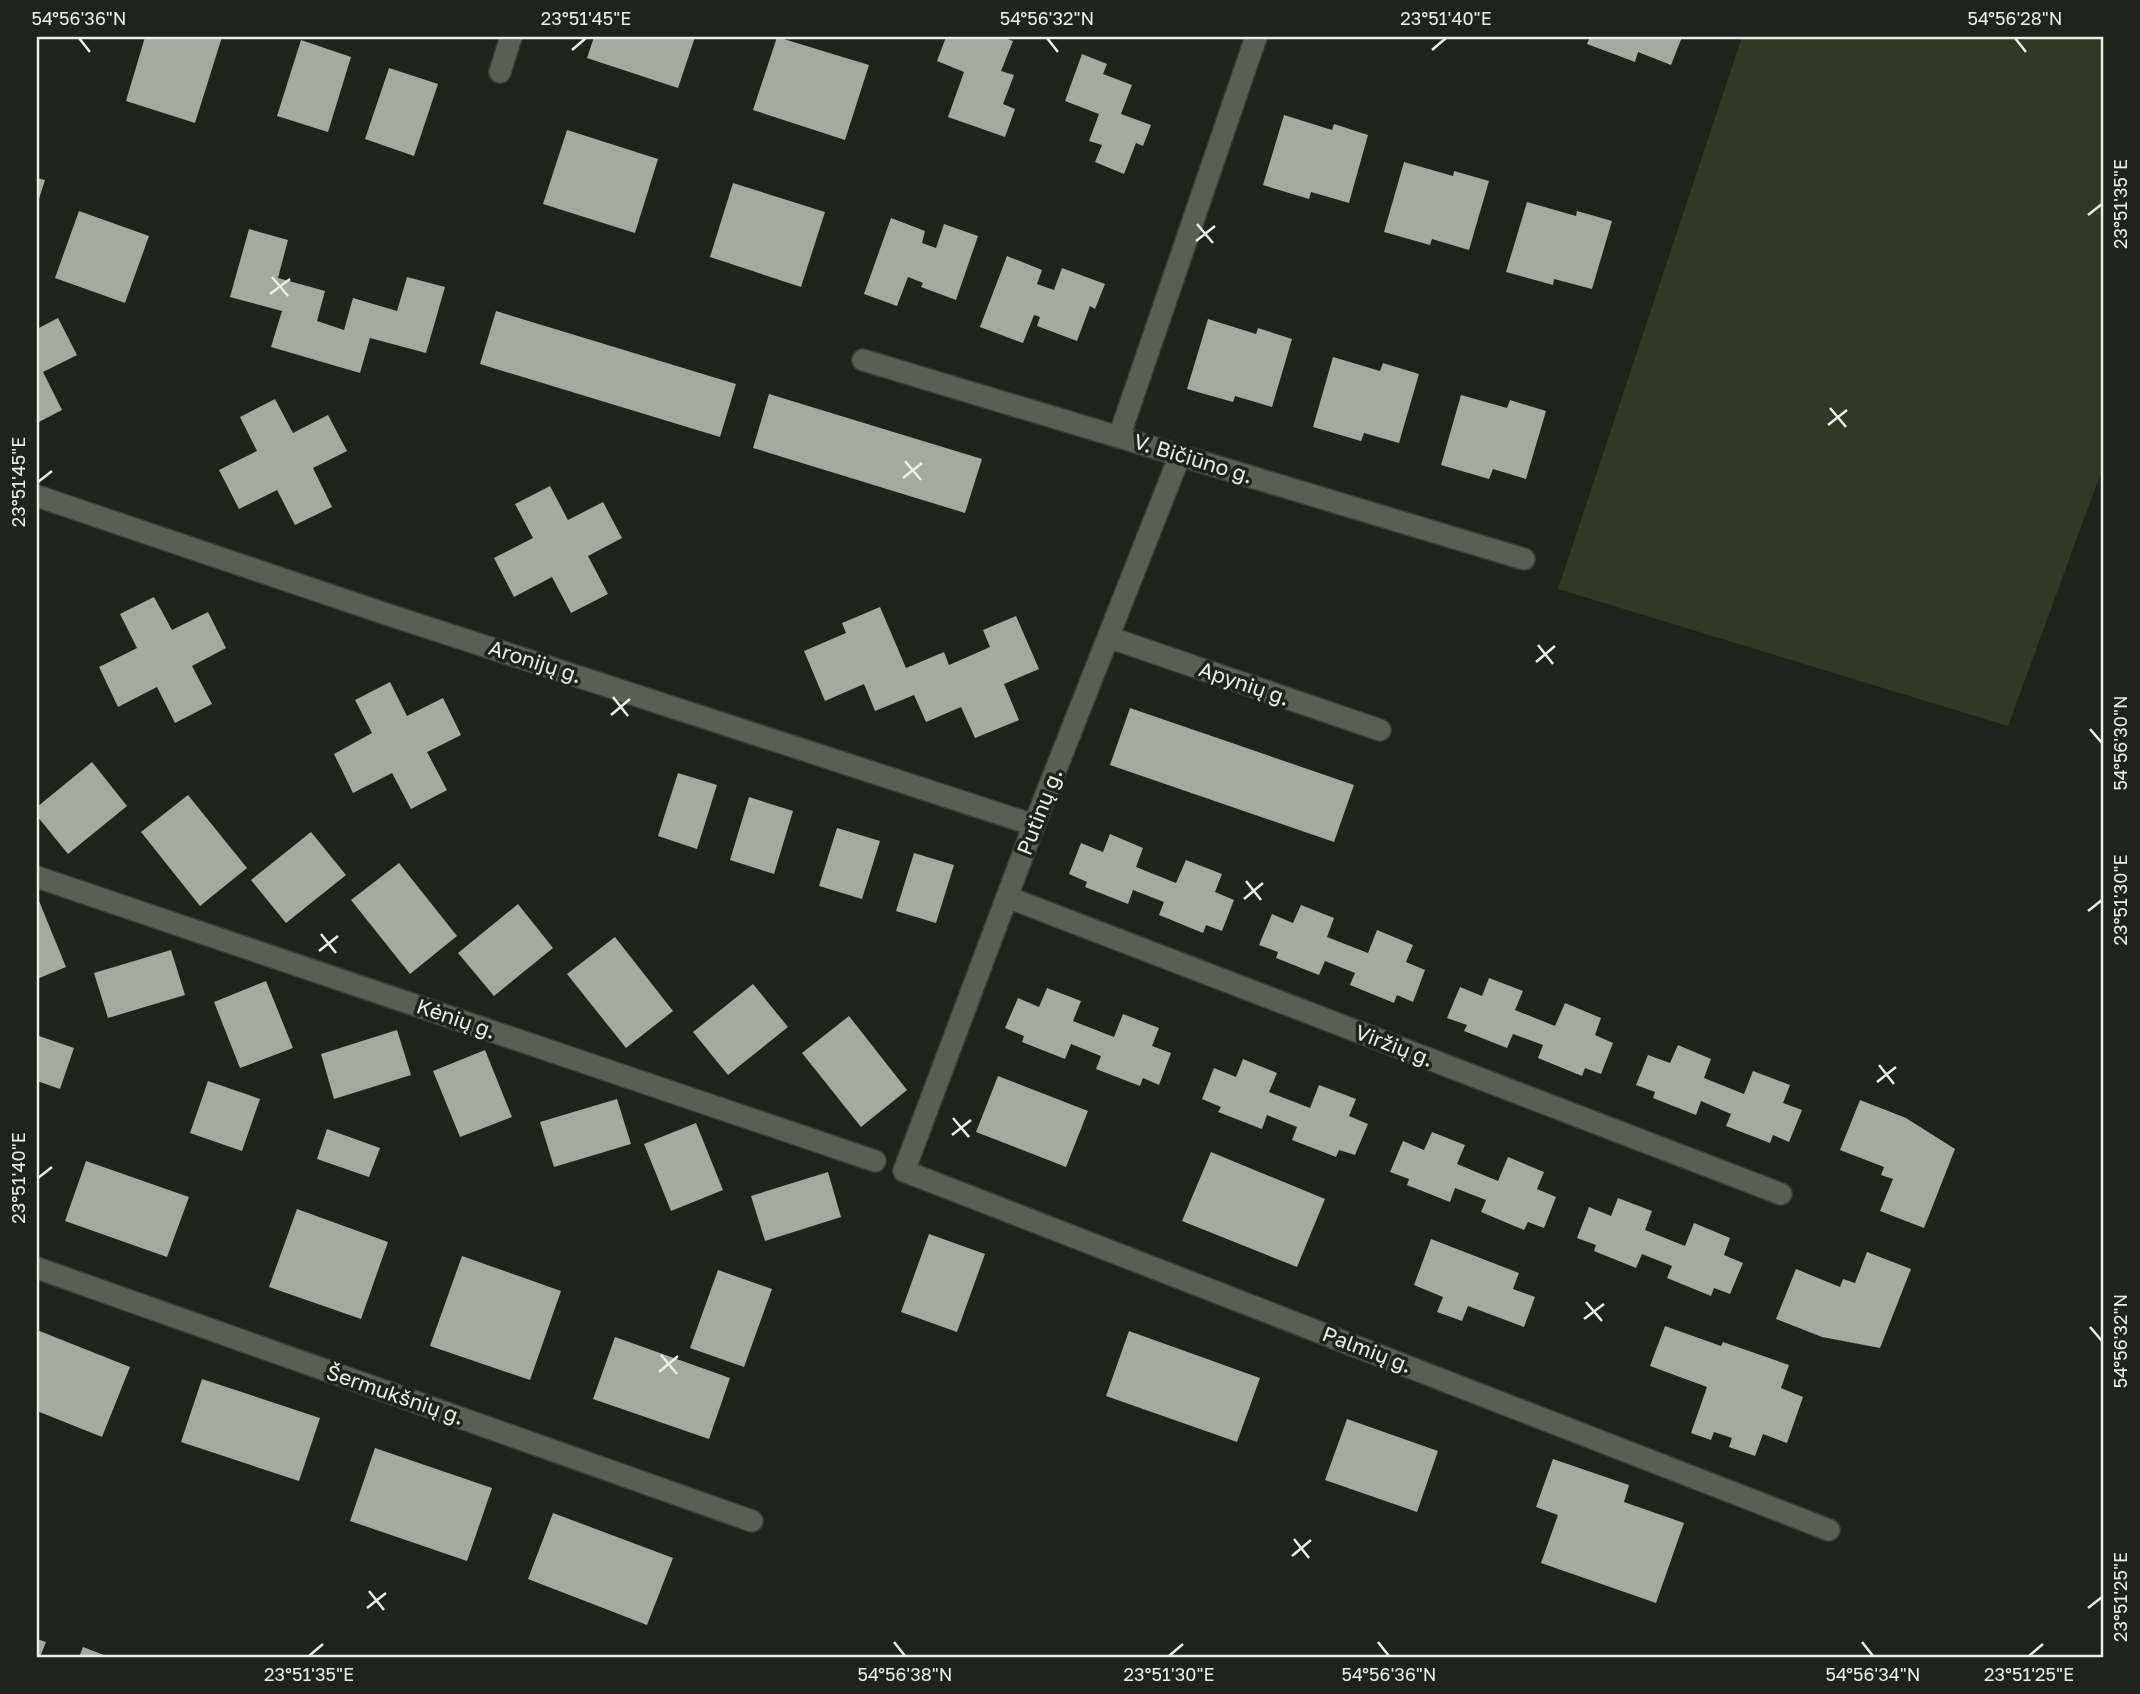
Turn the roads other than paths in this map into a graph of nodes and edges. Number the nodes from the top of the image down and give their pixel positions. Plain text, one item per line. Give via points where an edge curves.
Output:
1 (511, 37) edge
2 (1256, 37) edge
3 (499, 72) dead end
4 (863, 360) dead end
5 (1119, 437) junction
6 (1180, 455) junction
7 (37, 496) edge
8 (1524, 559) dead end
9 (1108, 638) junction
10 (1380, 730) dead end
11 (1034, 825) junction
12 (37, 877) edge
13 (1007, 898) junction
14 (875, 1161) dead end
15 (904, 1171) joint
16 (1781, 1194) dead end
17 (37, 1268) edge
18 (752, 1521) dead end
19 (1829, 1530) dead end

1 - 3 street
2 - 5 street
4 - 5 street, V. Bičiūno g.
5 - 6 street, V. Bičiūno g.
6 - 8 street, V. Bičiūno g.
6 - 9 street, Putinų g.
7 - 11 street, Aronijų g.
9 - 10 street, Apynių g.
9 - 11 street, Putinų g.
11 - 13 street, Putinų g.
12 - 14 street, Kėnių g.
13 - 15 street, Putinų g.
13 - 16 street, Viržių g.
15 - 19 street, Palmių g.
17 - 18 street, Šermukšnių g.

